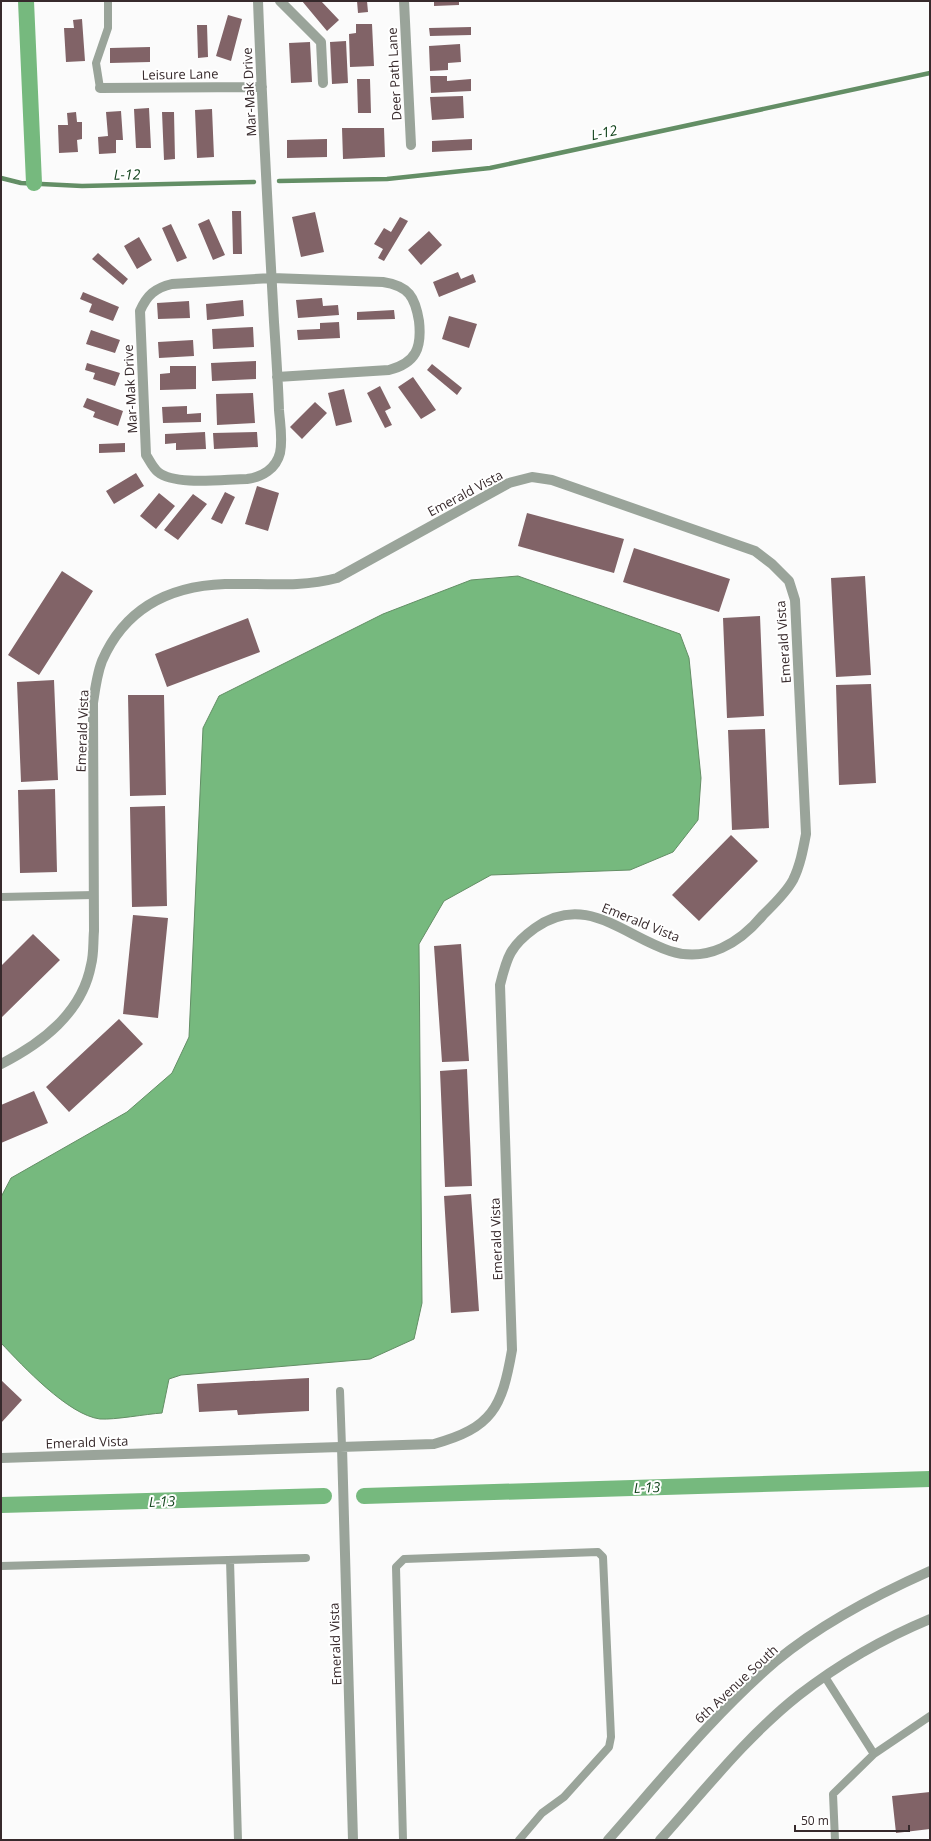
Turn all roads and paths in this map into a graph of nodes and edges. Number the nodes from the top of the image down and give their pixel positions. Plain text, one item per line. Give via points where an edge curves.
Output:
1 (108, 1) edge
2 (258, 1) edge
3 (280, 1) edge
4 (404, 1) edge
5 (323, 83) dead end
6 (262, 87) junction
7 (100, 88) joint
8 (411, 145) dead end
9 (272, 278) junction
10 (278, 377) junction
11 (94, 895) junction
12 (1, 897) edge
13 (1, 1064) edge
14 (340, 1391) dead end
15 (342, 1447) junction
16 (1, 1458) edge
17 (306, 1558) dead end
18 (230, 1560) junction
19 (1, 1566) edge
20 (930, 1571) edge
21 (930, 1619) edge
22 (825, 1677) junction
23 (930, 1716) edge
24 (874, 1754) junction
25 (238, 1840) edge
26 (354, 1840) edge
27 (403, 1840) edge
28 (519, 1840) edge
29 (608, 1840) edge
30 (660, 1840) edge
31 (835, 1840) edge

1 - 7 lane via 108,28 96,63
2 - 6 street, Mar-Mak Drive
3 - 5 street via 321,42
4 - 8 street, Deer Path Lane
6 - 7 street, Leisure Lane
6 - 9 street, Mar-Mak Drive
9 - 10 street, Mar-Mak Drive
9 - 10 street via 394,284 404,288 412,296 417,306 420,332 420,343 416,353 400,368
9 - 10 street, Mar-Mak Drive via 172,284 152,292 144,301 140,311 142,384 146,455 151,465 169,478 187,480 247,479 267,472 280,454
11 - 12 lane
11 - 13 street, Emerald Vista via 91,965 83,990 68,1015 48,1036 27,1051
11 - 15 street, Emerald Vista via 93,703 96,685 102,662 115,638 133,616 159,598 189,587 224,584 305,584 336,578 509,482 532,477 552,480 755,551 789,581 795,600 806,834 800,863 792,882 754,927 718,951 695,954 671,951 594,916 571,914 545,921 520,939 506,959 500,985 512,1350 507,1380 495,1409 477,1426 459,1437 434,1444
14 - 15 lane
15 - 16 street, Emerald Vista
15 - 26 street, Emerald Vista
17 - 18 lane
18 - 19 lane
18 - 25 lane
20 - 29 street, 6th Avenue South via 851,1609 777,1661 711,1724
21 - 22 street via 874,1646
22 - 24 lane
22 - 30 street via 798,1696 736,1755
23 - 24 lane
24 - 31 lane via 833,1794
27 - 28 lane via 396,1567 404,1559 598,1552 603,1557 611,1737 608,1747 564,1797 542,1813

